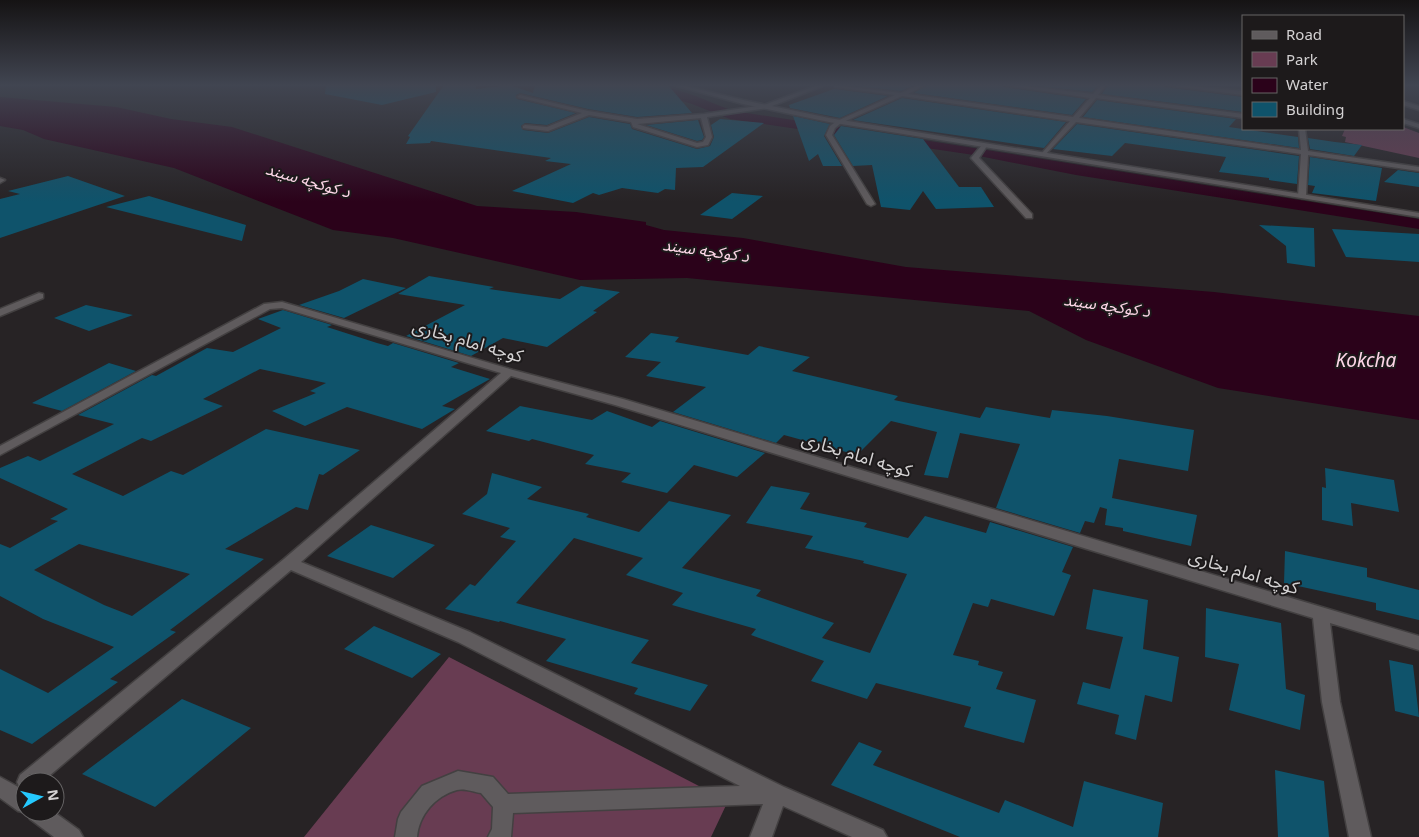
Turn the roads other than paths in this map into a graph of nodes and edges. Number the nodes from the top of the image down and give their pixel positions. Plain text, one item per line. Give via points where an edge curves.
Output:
1 (560, 124) edge
2 (634, 124) edge
3 (706, 124) edge
4 (837, 124) edge
5 (850, 124) edge
6 (1071, 124) edge
7 (1110, 124) edge
8 (526, 127) dead end
9 (1302, 130) edge
10 (982, 148) junction
11 (1305, 152) junction
12 (1044, 154) junction
13 (1419, 169) edge
14 (1302, 196) junction
15 (871, 204) dead end
16 (1419, 214) edge
17 (1029, 216) dead end
18 (39, 296) dead end
19 (0, 313) edge
20 (509, 372) junction
21 (0, 451) edge
22 (289, 563) junction
23 (1321, 614) junction
24 (1419, 643) edge
25 (39, 772) edge
26 (777, 794) junction
27 (503, 804) junction
28 (50, 822) edge
29 (72, 837) edge
30 (406, 837) edge
31 (499, 837) edge
32 (761, 837) edge
33 (876, 837) edge
34 (1360, 837) edge

1 - 8 street via 548,129
2 - 3 street via 703,145 709,137
4 - 15 street via 831,131
5 - 10 street
6 - 12 street
7 - 11 street
9 - 11 street
10 - 12 street
10 - 17 street via 975,158
11 - 13 street
11 - 14 street
12 - 14 street
14 - 16 street
18 - 19 street
20 - 21 street, کوچه امام بخاری via 282,305 268,306
20 - 22 street
20 - 23 street, کوچه امام بخاری
22 - 25 street
22 - 26 street via 464,637
23 - 24 street, کوچه امام بخاری
23 - 34 street via 1331,702
26 - 27 street
26 - 32 street
26 - 33 street
27 - 30 street via 486,784 458,780 429,793 408,819
27 - 31 street
28 - 29 street

